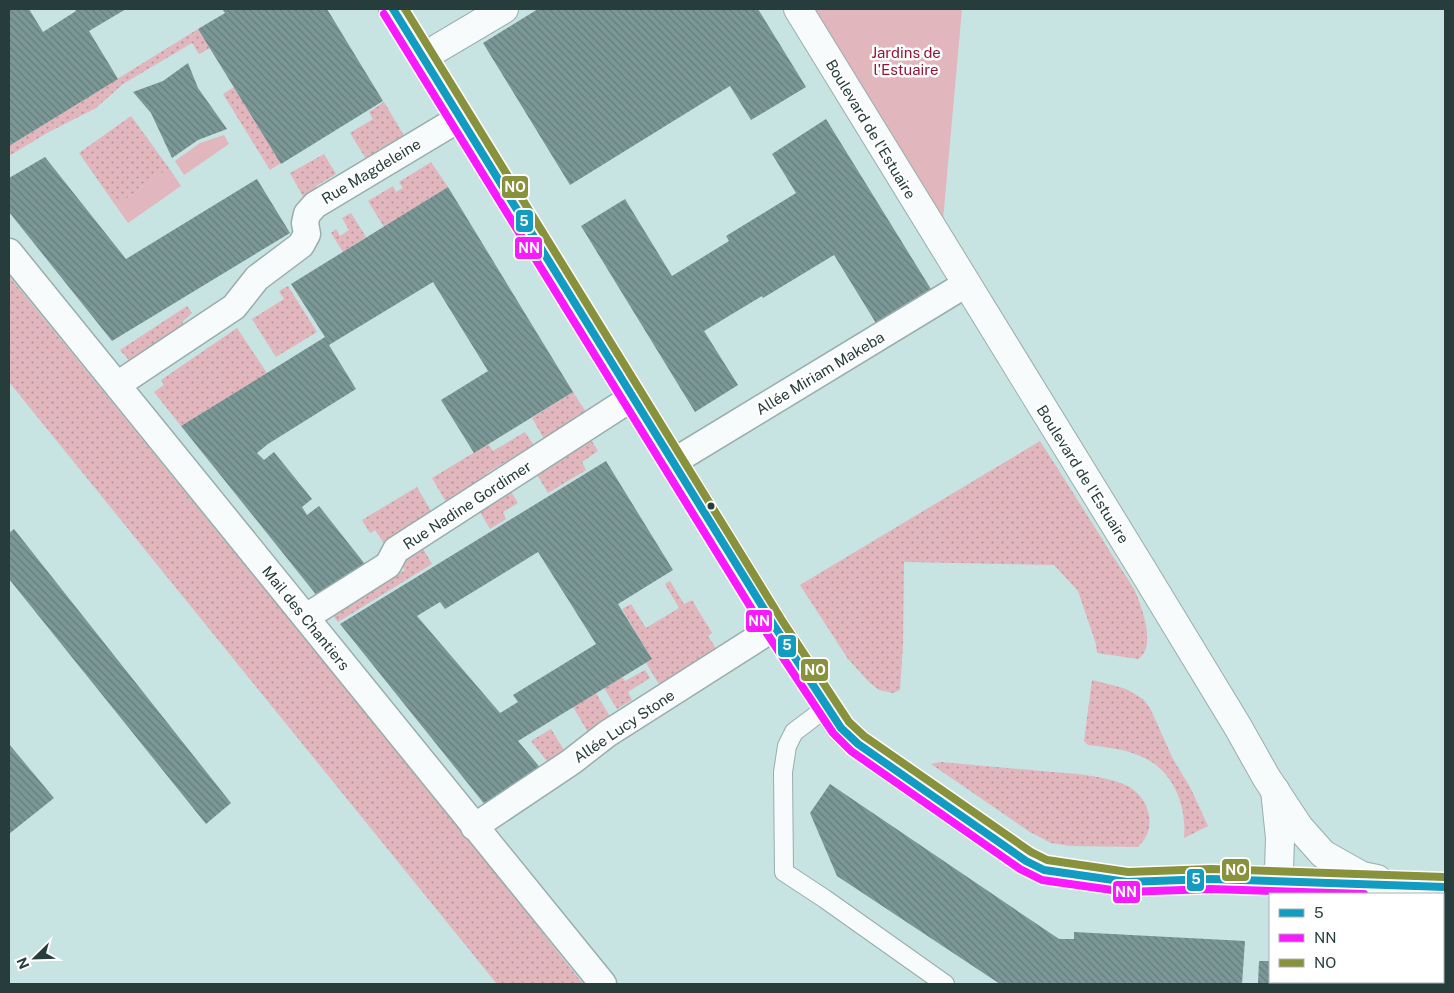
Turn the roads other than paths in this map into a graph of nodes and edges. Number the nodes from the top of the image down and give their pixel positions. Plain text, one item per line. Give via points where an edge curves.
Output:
1 (393, 9) edge
2 (504, 9) edge
3 (798, 9) edge
4 (422, 57) junction
5 (460, 118) junction
6 (9, 252) edge
7 (966, 284) junction
8 (117, 385) junction
9 (633, 397) junction
10 (673, 462) junction
11 (306, 617) junction
12 (775, 627) junction
13 (827, 707) junction
14 (1275, 790) junction
15 (474, 826) junction
16 (1269, 881) junction
17 (1412, 886) junction
18 (1445, 887) edge
19 (603, 984) edge
20 (945, 984) edge

1 - 4 main road
2 - 4 main road
3 - 7 main road, Boulevard de l'Estuaire
4 - 5 main road
5 - 8 street, Rue Magdeleine via 315,205 307,214 307,234 301,245 257,278 234,307
5 - 9 main road
6 - 8 street, Mail des Chantiers
7 - 10 street, Allée Miriam Makeba
7 - 14 main road, Boulevard de l'Estuaire
8 - 11 street, Mail des Chantiers
9 - 10 main road
9 - 11 street, Rue Nadine Gordimer via 396,550 388,565
10 - 12 main road
11 - 15 street, Mail des Chantiers
12 - 13 main road
12 - 15 street, Allée Lucy Stone via 607,734 571,762
13 - 16 main road via 841,728 858,744 1026,861 1044,870 1127,882
13 - 20 lane via 794,732 787,746 783,772 784,872
14 - 16 main road via 1280,838 1279,870
14 - 17 main road, Boulevard de l'Estuaire via 1299,827 1324,854 1362,876
15 - 19 street, Mail des Chantiers
16 - 17 main road
17 - 18 main road

